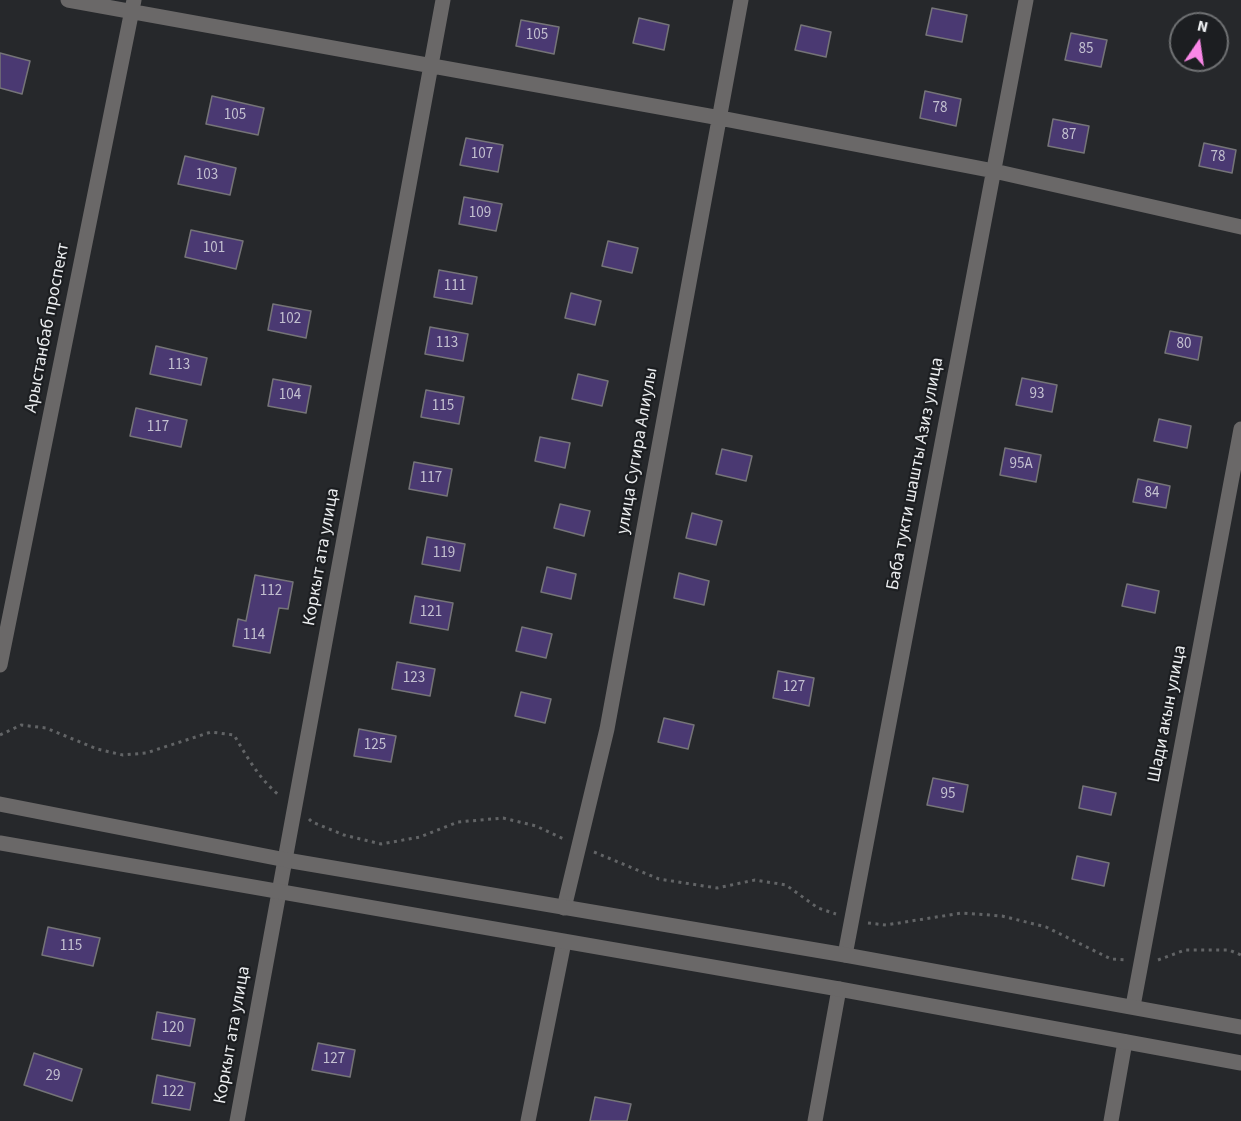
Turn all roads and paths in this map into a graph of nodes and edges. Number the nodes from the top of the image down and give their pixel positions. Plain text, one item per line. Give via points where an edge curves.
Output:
1 (68, 0) edge
2 (443, 0) edge
3 (741, 0) edge
4 (1026, 0) edge
5 (133, 6) edge
6 (431, 65) junction
7 (720, 118) junction
8 (993, 171) junction
9 (1241, 227) edge
10 (1241, 429) edge
11 (0, 665) edge
12 (0, 735) edge
13 (0, 804) edge
14 (296, 809) junction
15 (0, 843) edge
16 (579, 845) junction
17 (286, 860) junction
18 (279, 892) junction
19 (564, 908) junction
20 (852, 920) junction
21 (564, 942) junction
22 (845, 955) junction
23 (1241, 955) edge
24 (1141, 960) junction
25 (839, 989) junction
26 (1132, 1006) junction
27 (1241, 1027) edge
28 (1125, 1042) junction
29 (1241, 1063) edge
30 (237, 1121) edge
31 (528, 1121) edge
32 (815, 1121) edge
33 (1111, 1121) edge

1 - 5 street
2 - 6 street, Коркыт ата улица
3 - 7 street, улица Сугира Алиулы
4 - 8 street, Баба тукти шашты Азиз улица
5 - 6 street
5 - 11 street, Арыстанбаб проспект
6 - 7 street
6 - 14 street, Коркыт ата улица
7 - 8 street
7 - 16 street, улица Сугира Алиулы via 607,729
8 - 9 street
8 - 20 street, Баба тукти шашты Азиз улица
10 - 24 street, Шади акын улица
12 - 14 path via 21,725 46,728 123,755 146,753 211,732 234,735 270,789
13 - 17 street
14 - 16 path via 312,822 381,844 420,837 458,822 503,818 536,826
14 - 17 street, Коркыт ата улица
15 - 18 street
16 - 19 street, улица Сугира Алиулы
16 - 20 path via 659,879 717,888 755,880 786,885 818,908
17 - 18 street, Коркыт ата улица
17 - 19 street
18 - 21 street
18 - 30 street, Коркыт ата улица
19 - 22 street
20 - 22 street, Баба тукти шашты Азиз улица
20 - 24 path via 886,925 962,913 1002,916 1046,927 1111,959
21 - 25 street
21 - 31 street
22 - 26 street
23 - 24 path via 1229,950 1185,950 1154,961
24 - 26 street, Шади акын улица
25 - 28 street
25 - 32 street
26 - 27 street
28 - 29 street
28 - 33 street

